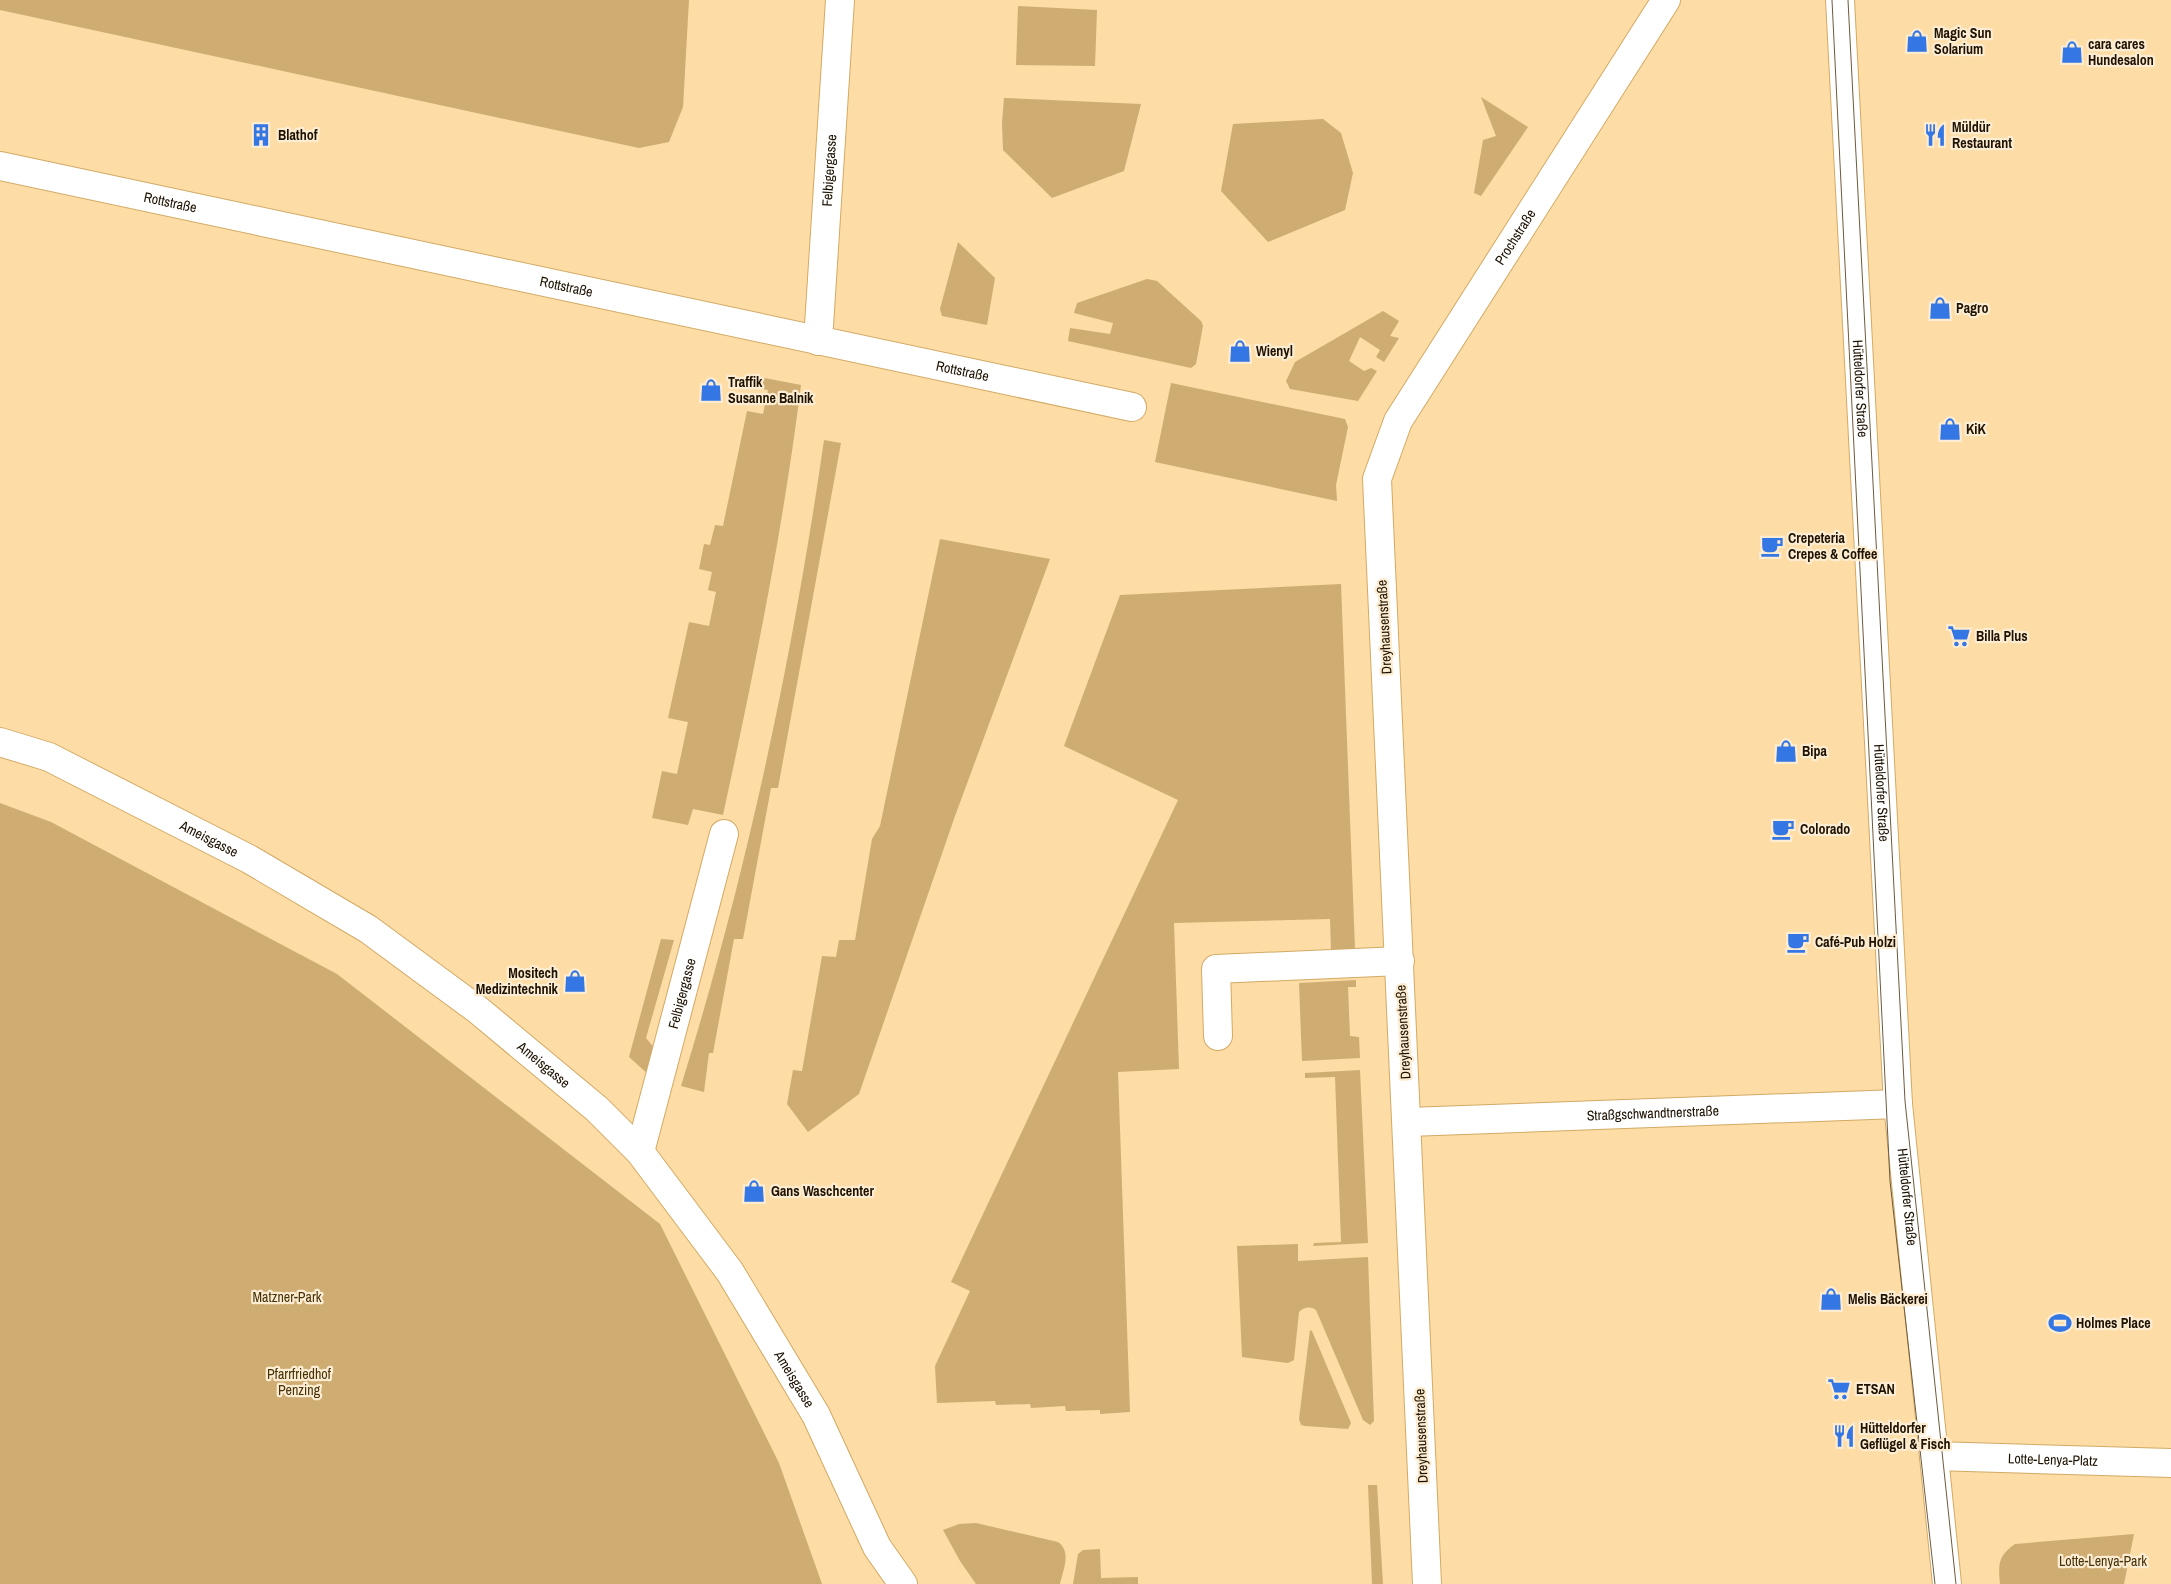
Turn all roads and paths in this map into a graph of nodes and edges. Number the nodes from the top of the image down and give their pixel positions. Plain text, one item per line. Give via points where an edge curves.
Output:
1 (840, 0) edge
2 (1666, 0) edge
3 (1840, 0) edge
4 (0, 166) edge
5 (818, 341) junction
6 (1132, 407) dead end
7 (1377, 479) joint
8 (0, 742) edge
9 (724, 834) dead end
10 (1400, 961) junction
11 (1218, 1036) dead end
12 (1898, 1104) junction
13 (1408, 1122) junction
14 (640, 1152) junction
15 (1934, 1456) junction
16 (2171, 1463) edge
17 (903, 1584) edge
18 (1427, 1584) edge
19 (1947, 1584) edge

1 - 5 street, Felbigergasse
2 - 7 street, Prochstraße via 1398,421
3 - 12 street, Hütteldorfer Straße
4 - 5 street, Rottstraße
5 - 6 street, Rottstraße
7 - 10 street, Dreyhausenstraße
8 - 14 street, Ameisgasse via 49,757 241,854 368,929 478,1010 597,1109
9 - 14 street, Felbigergasse
10 - 11 street via 1216,969
10 - 13 street, Dreyhausenstraße
12 - 13 street, Straßgschwandtnerstraße
12 - 15 street, Hütteldorfer Straße
13 - 18 street, Dreyhausenstraße
14 - 17 street, Ameisgasse via 730,1272 816,1415 877,1547
15 - 16 street, Lotte-Lenya-Platz
15 - 19 street, Hütteldorfer Straße

